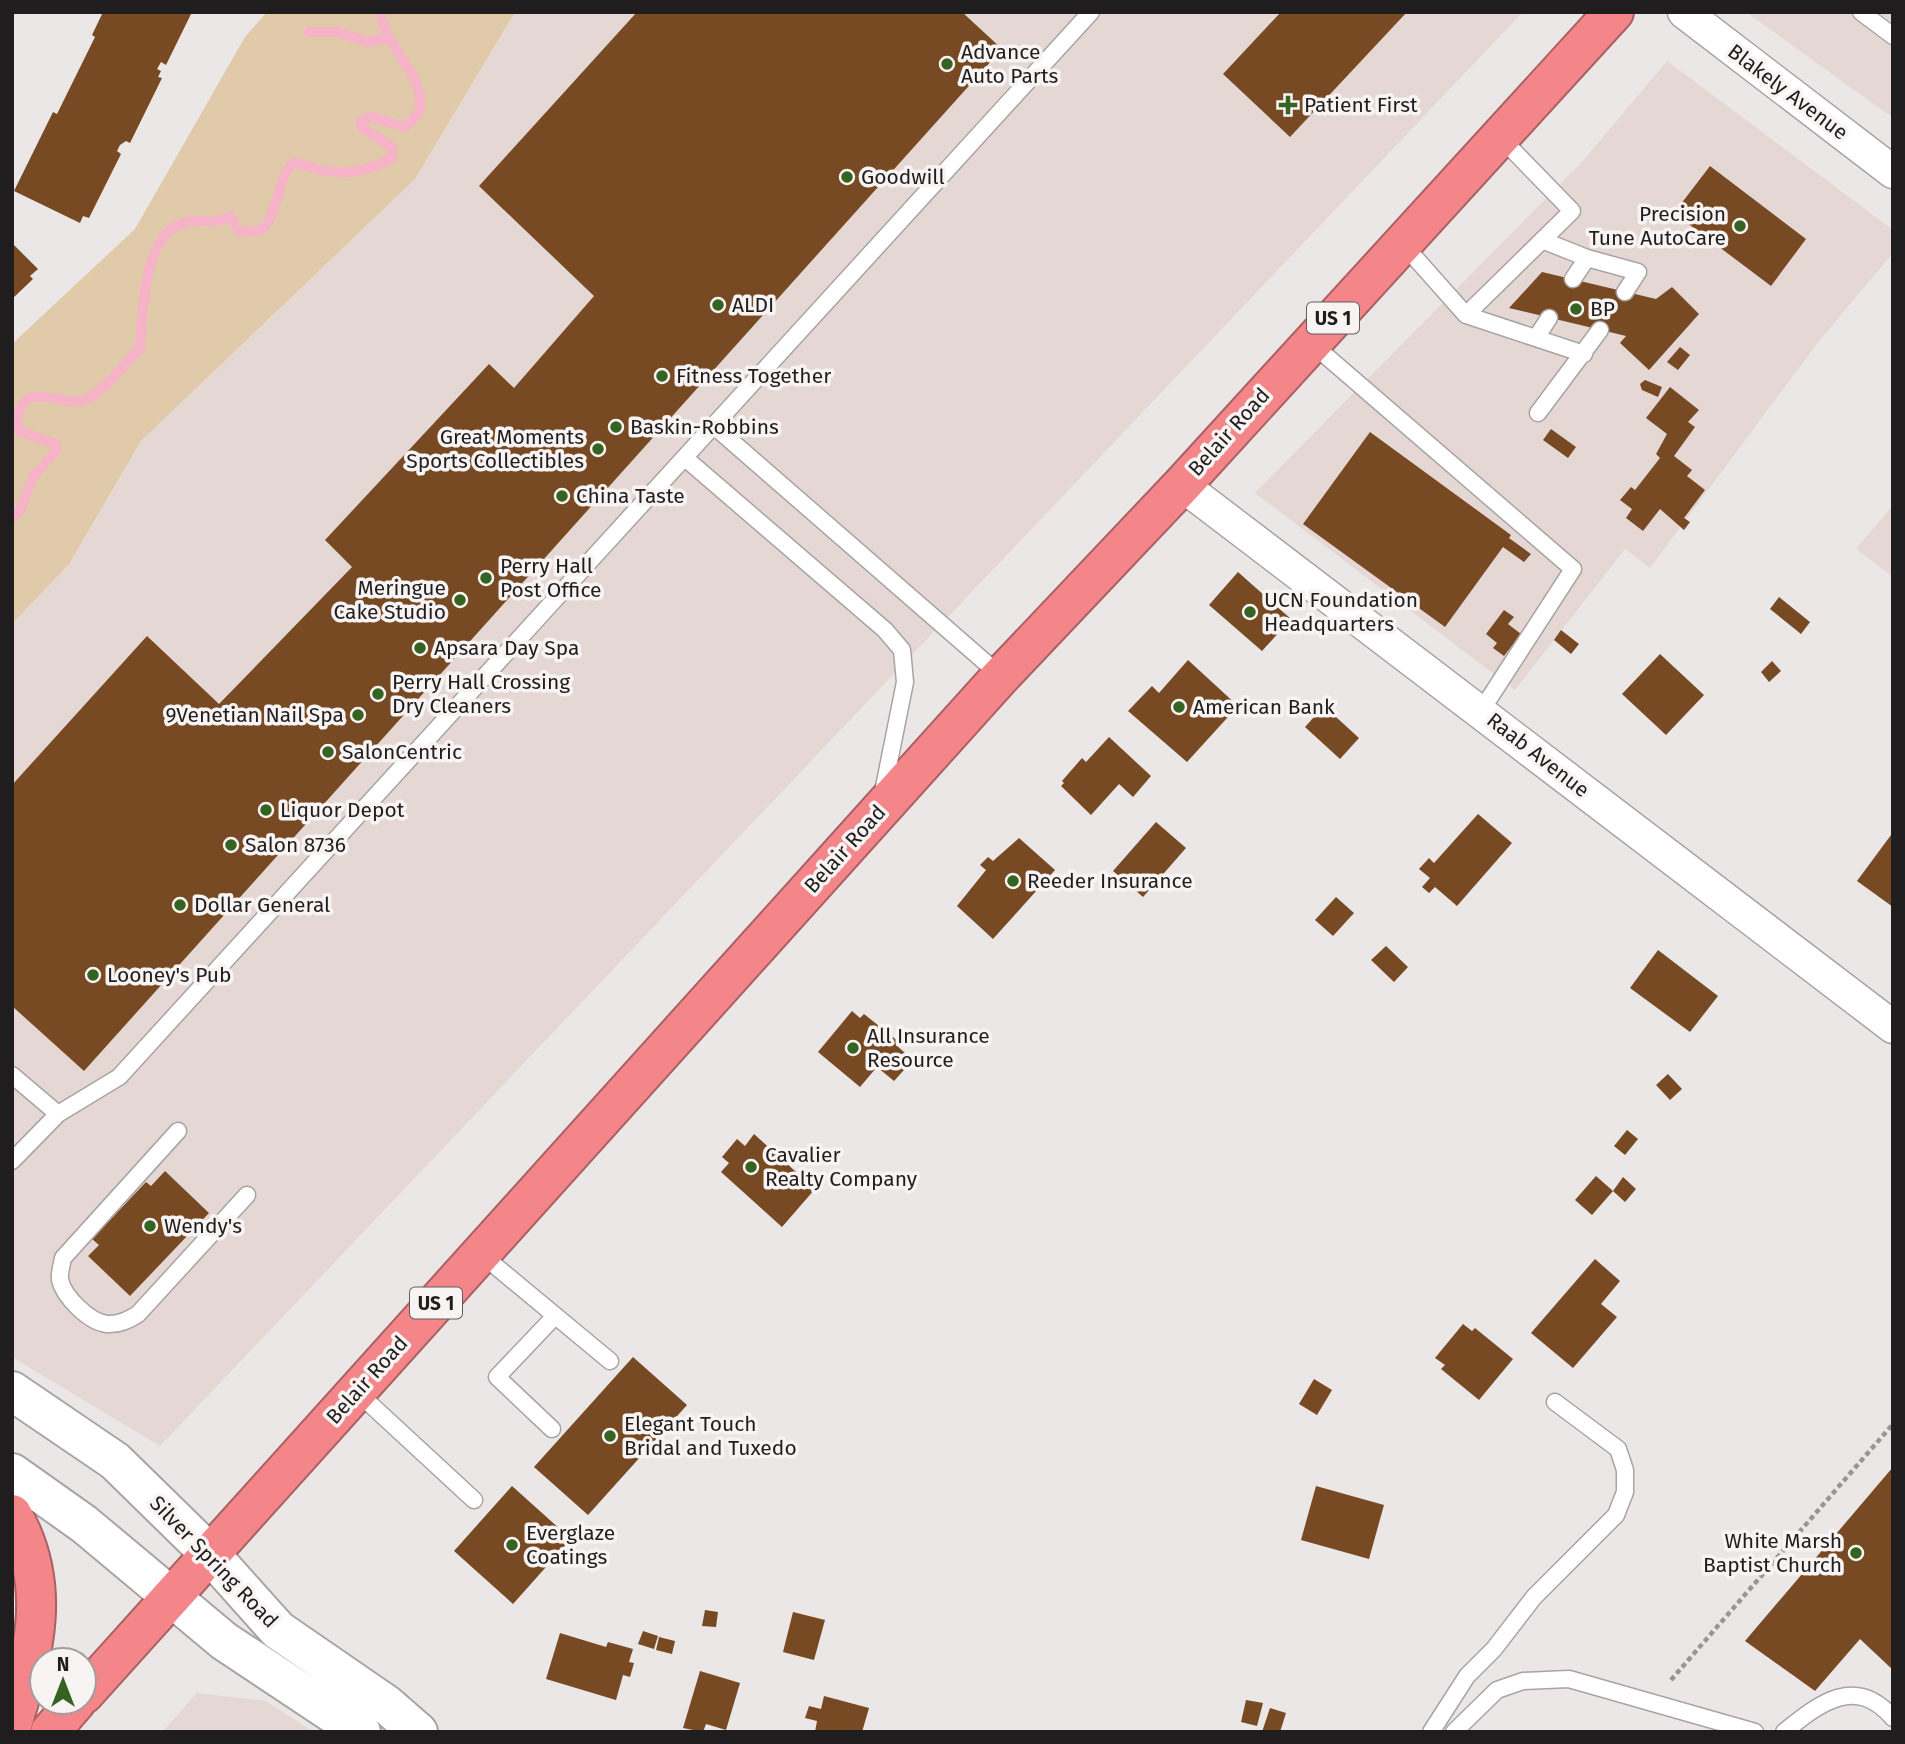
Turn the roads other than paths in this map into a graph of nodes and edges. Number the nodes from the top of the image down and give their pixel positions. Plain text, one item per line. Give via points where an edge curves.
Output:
1 (1091, 12) edge
2 (1614, 12) edge
3 (1684, 12) edge
4 (1861, 12) edge
5 (1893, 36) edge
6 (1500, 137) junction
7 (1893, 172) edge
8 (1542, 240) junction
9 (1402, 243) junction
10 (1587, 258) junction
11 (1573, 279) dead end
12 (1625, 292) dead end
13 (1466, 315) junction
14 (1549, 318) dead end
15 (1600, 330) dead end
16 (1536, 338) junction
17 (1310, 342) junction
18 (1584, 354) junction
19 (1538, 413) dead end
20 (714, 426) junction
21 (685, 458) junction
22 (1182, 485) junction
23 (1001, 676) junction
24 (1481, 711) junction
25 (879, 812) junction
26 (1893, 1027) edge
27 (12, 1075) edge
28 (58, 1114) junction
29 (178, 1131) dead end
30 (12, 1161) edge
31 (247, 1195) dead end
32 (481, 1254) junction
33 (555, 1316) junction
34 (610, 1362) dead end
35 (12, 1391) edge
36 (356, 1391) junction
37 (1555, 1402) dead end
38 (552, 1429) dead end
39 (12, 1473) edge
40 (474, 1500) dead end
41 (12, 1514) edge
42 (210, 1554) junction
43 (172, 1596) junction
44 (98, 1678) edge
45 (64, 1716) edge
46 (1893, 1718) edge
47 (12, 1725) edge
48 (50, 1732) edge
49 (361, 1732) edge
50 (418, 1732) edge
51 (1432, 1732) edge
52 (1454, 1732) edge
53 (1755, 1732) edge
54 (1784, 1732) edge

1 - 20 lane
2 - 6 highway, Belair Road / US 1
3 - 7 street, Blakely Avenue
4 - 5 lane
6 - 8 lane via 1572,211
6 - 9 highway, Belair Road / US 1
8 - 10 lane
8 - 13 lane
9 - 13 lane
9 - 17 highway, Belair Road / US 1
10 - 11 lane
10 - 12 lane via 1638,272
13 - 16 lane
14 - 16 lane
15 - 18 lane
16 - 18 lane
17 - 22 highway, Belair Road / US 1
17 - 24 lane via 1573,569
18 - 19 lane
20 - 21 lane
20 - 23 lane
21 - 25 lane via 885,630 902,650 905,682
21 - 28 lane via 119,1077
22 - 23 highway, Belair Road / US 1
22 - 24 street, Raab Avenue
23 - 25 highway, Belair Road / US 1
24 - 26 street, Raab Avenue
25 - 32 highway, Belair Road / US 1
27 - 28 lane
28 - 30 lane
29 - 31 lane via 63,1258 60,1278 66,1295 106,1324 125,1322 138,1314
32 - 33 lane
32 - 36 highway, Belair Road / US 1
33 - 34 lane
33 - 38 lane via 497,1377
35 - 42 main road, Silver Spring Road via 115,1461
36 - 40 lane
36 - 42 highway, Belair Road / US 1
37 - 51 lane via 1618,1449 1625,1470 1625,1492 1616,1515 1542,1588 1494,1649 1466,1676
39 - 43 main road, Silver Spring Road
41 - 47 highway via 33,1560 38,1597 33,1656
42 - 43 highway, Belair Road / US 1
42 - 50 main road, Silver Spring Road via 278,1630 387,1705
43 - 44 highway, Belair Road / US 1
43 - 49 main road, Silver Spring Road via 224,1641
45 - 48 highway
46 - 54 lane via 1867,1697 1841,1696 1815,1707
52 - 53 lane via 1497,1690 1523,1681 1569,1679

